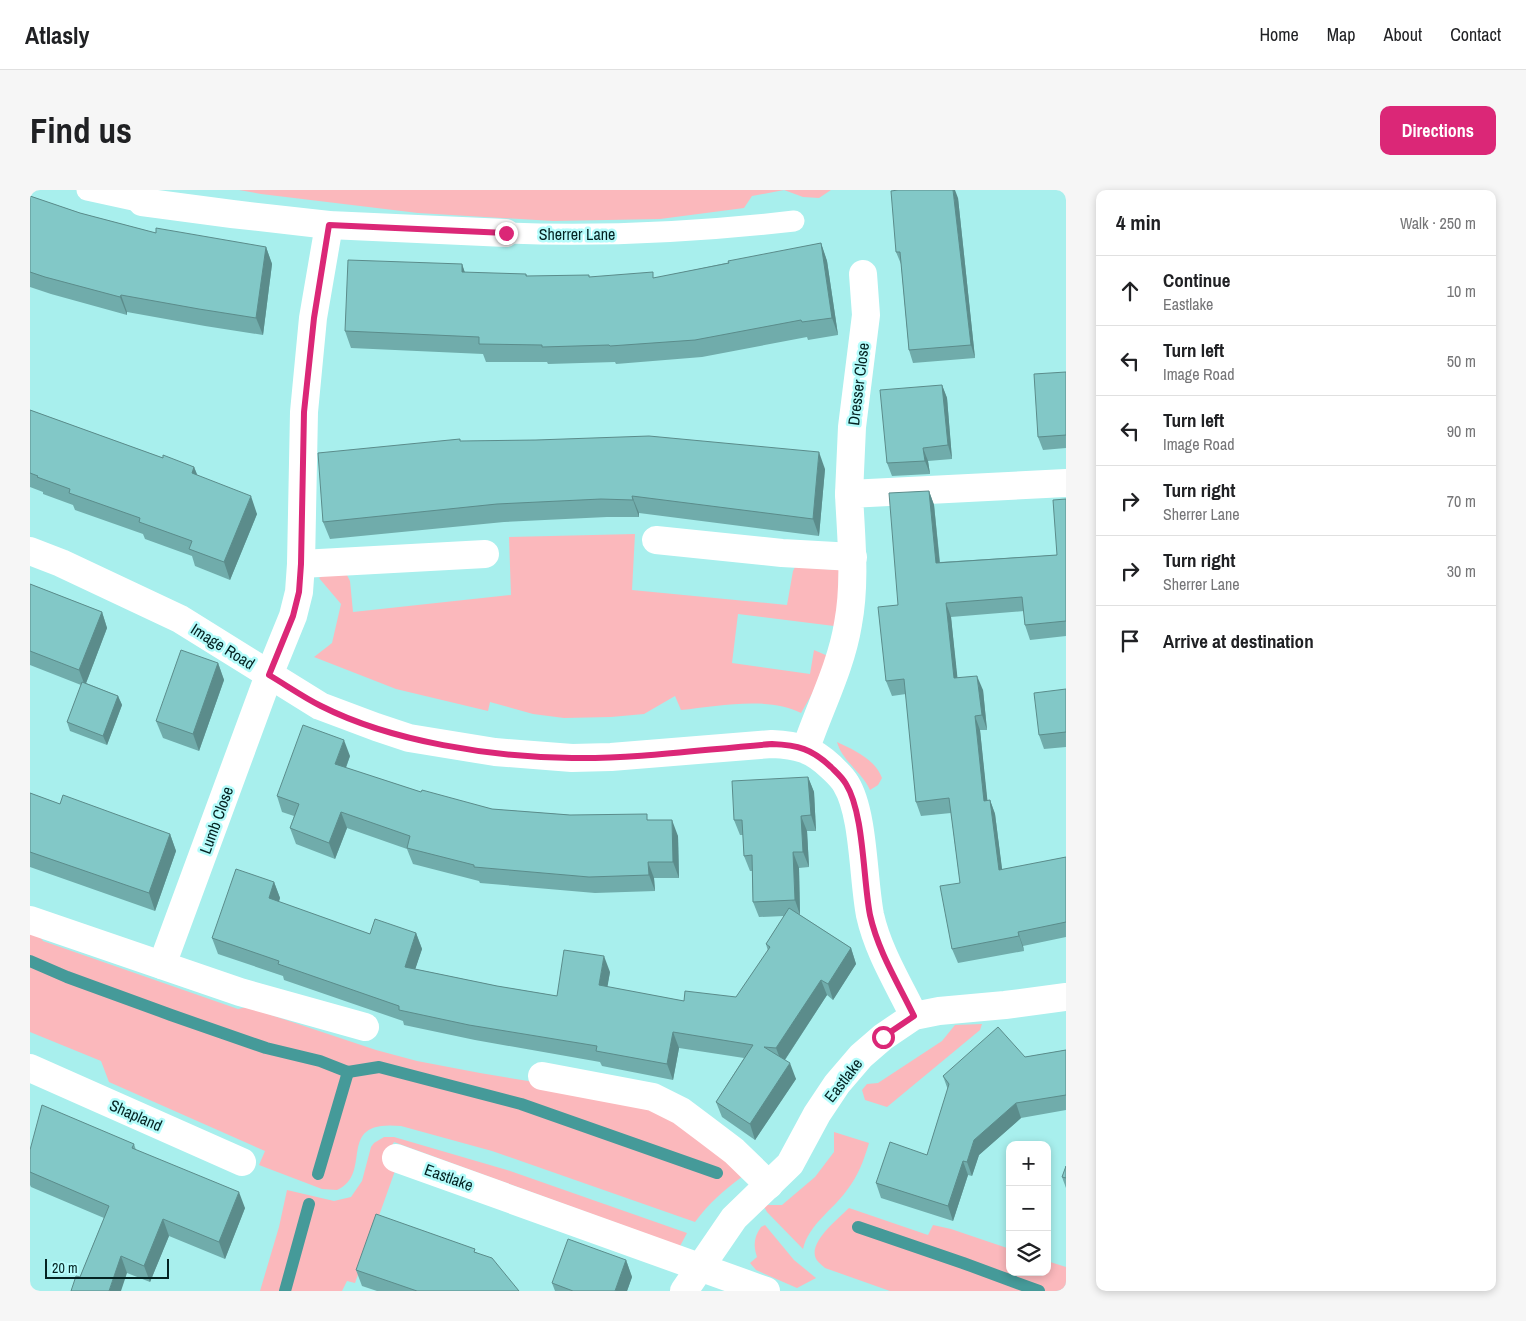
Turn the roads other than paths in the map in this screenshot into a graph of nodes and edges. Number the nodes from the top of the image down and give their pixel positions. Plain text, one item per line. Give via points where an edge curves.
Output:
1 (87, 190) edge
2 (142, 202) joint
3 (794, 221) dead end
4 (329, 225) junction
5 (506, 233) joint
6 (863, 274) dead end
7 (1066, 483) edge
8 (849, 494) junction
9 (656, 540) dead end
10 (30, 551) edge
11 (485, 554) dead end
12 (853, 557) junction
13 (301, 564) junction
14 (269, 675) junction
15 (806, 748) junction
16 (30, 920) edge
17 (162, 965) junction
18 (1066, 997) edge
19 (914, 1016) junction
20 (364, 1027) dead end
21 (30, 1068) edge
22 (542, 1076) dead end
23 (396, 1158) dead end
24 (242, 1162) dead end
25 (769, 1185) junction
26 (699, 1267) junction
27 (684, 1291) edge
28 (766, 1291) edge

1 - 2 lane, Sherrer Lane
2 - 4 street, Sherrer Lane
3 - 5 lane, Sherrer Lane via 638,234
4 - 5 street, Sherrer Lane
4 - 13 street via 314,318 304,412
6 - 8 street, Dresser Close via 866,316 853,418
7 - 8 street
8 - 12 street, Dresser Close
9 - 12 street
10 - 14 street, Image Road via 180,619
11 - 13 street
12 - 15 street, Dresser Close via 851,604 844,644
13 - 14 street via 293,616
14 - 15 street, Image Road via 320,706 376,727 409,738 495,752 572,758 772,744
14 - 17 street, Lumb Close
15 - 19 street, Image Road via 838,773 852,797 870,915 883,955
16 - 17 street
17 - 20 street via 240,992
18 - 19 street, Eastlake
19 - 25 street, Eastlake via 872,1046 850,1068 825,1102 790,1164
21 - 24 street, Shapland
22 - 25 street via 653,1097 705,1128
23 - 26 street, Eastlake
25 - 26 street, Eastlake via 734,1218
26 - 27 street, Eastlake
26 - 28 street

